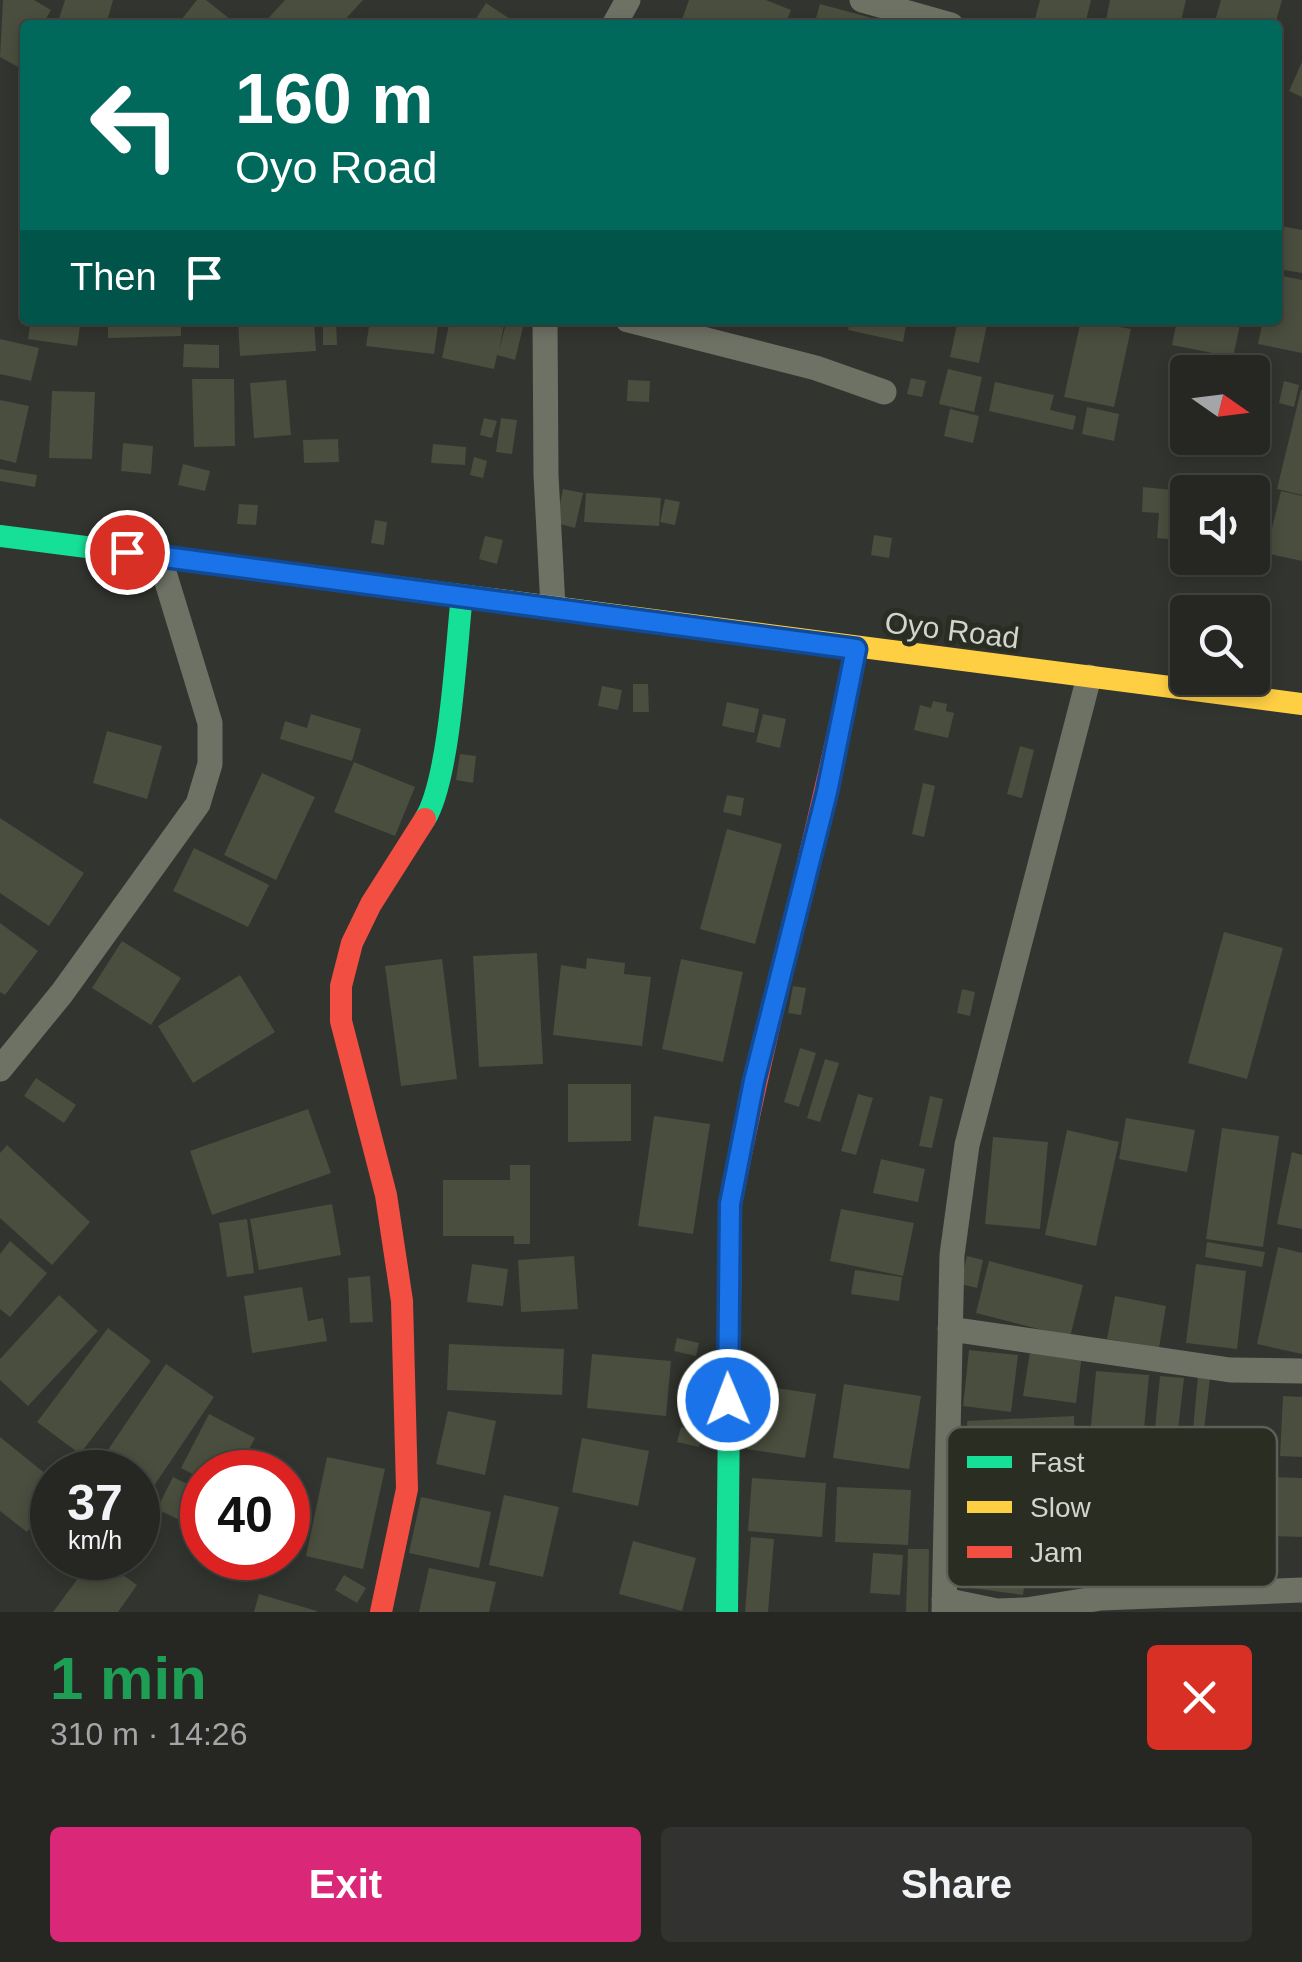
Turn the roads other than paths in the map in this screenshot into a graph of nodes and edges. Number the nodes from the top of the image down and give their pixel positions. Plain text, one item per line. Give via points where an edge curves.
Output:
1 (862, 0) edge
2 (933, 20) edge
3 (546, 325) edge
4 (648, 325) edge
5 (884, 392) dead end
6 (0, 536) edge
7 (159, 556) junction
8 (462, 595) junction
9 (553, 607) junction
10 (856, 649) junction
11 (1089, 677) junction
12 (1302, 704) edge
13 (0, 1069) edge
14 (950, 1330) junction
15 (1302, 1371) edge
16 (948, 1427) edge
17 (947, 1468) edge
18 (1302, 1590) edge
19 (944, 1606) edge
20 (996, 1611) edge
21 (382, 1612) edge
22 (727, 1612) edge

1 - 2 street
3 - 9 street
4 - 5 street
6 - 7 main road, Oyo Road
7 - 8 main road, Oyo Road
7 - 13 street via 210,723 210,764 198,804
8 - 9 main road, Oyo Road
8 - 21 main road via 432,806 370,904 341,986 341,1022 386,1195 402,1301 406,1489
9 - 10 main road, Oyo Road
10 - 11 main road, Oyo Road
10 - 22 main road via 730,1204
11 - 12 main road, Oyo Road
11 - 14 street via 967,1146
14 - 15 street via 1230,1370
14 - 16 street
17 - 19 street
18 - 20 street via 1101,1598
19 - 20 street

